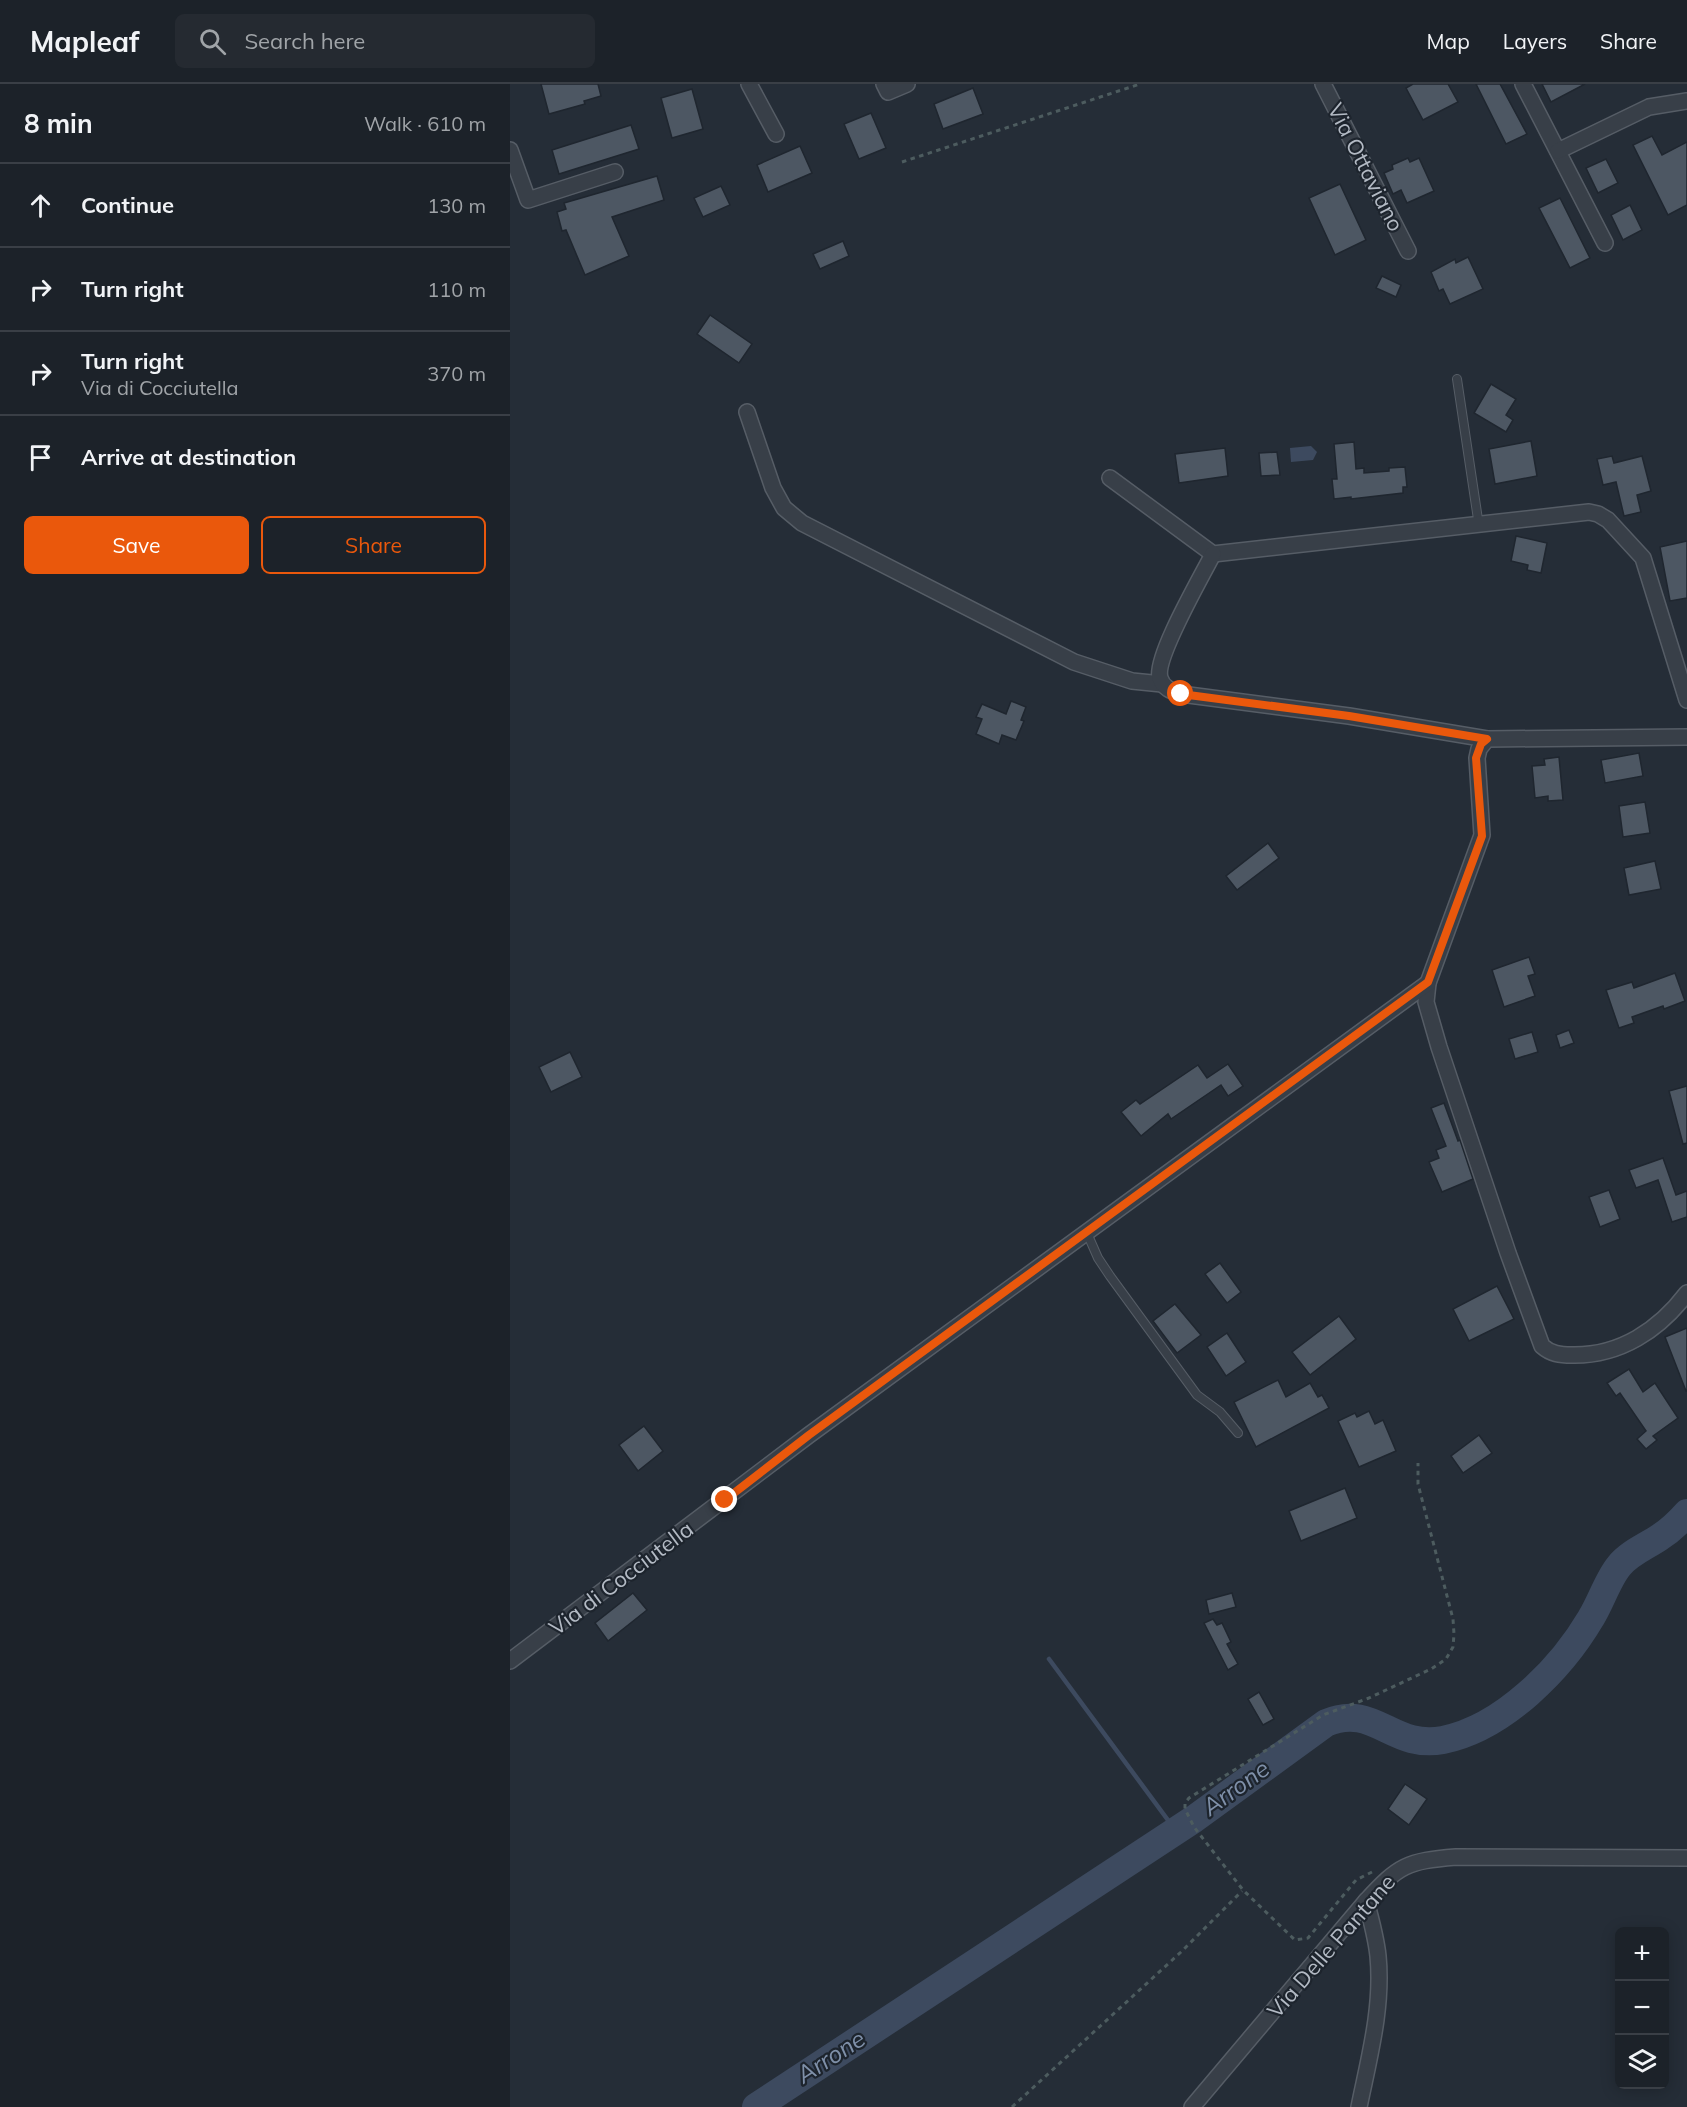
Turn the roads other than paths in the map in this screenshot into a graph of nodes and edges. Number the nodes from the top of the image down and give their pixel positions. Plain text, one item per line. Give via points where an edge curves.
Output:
1 (749, 84) edge
2 (907, 84) edge
3 (1323, 84) edge
4 (1523, 84) edge
5 (886, 88) edge
6 (1687, 101) edge
7 (776, 134) dead end
8 (510, 150) edge
9 (1558, 151) junction
10 (615, 172) dead end
11 (1605, 243) dead end
12 (1408, 251) dead end
13 (1457, 379) dead end
14 (747, 412) dead end
15 (1110, 478) dead end
16 (1479, 526) junction
17 (1213, 554) junction
18 (1162, 684) junction
19 (1687, 700) edge
20 (1687, 737) edge
21 (1487, 739) junction
22 (1428, 982) junction
23 (1087, 1233) junction
24 (1687, 1293) edge
25 (1238, 1432) dead end
26 (510, 1661) edge
27 (1687, 1858) edge
28 (1366, 1902) junction
29 (1192, 2107) edge
30 (1359, 2107) edge

1 - 7 street
2 - 5 street
3 - 12 street, Via Ottaviano
4 - 9 street
6 - 9 street via 1649,107
8 - 10 street via 528,200
9 - 11 street
13 - 16 lane
14 - 18 street via 773,488 784,508 802,523 1074,662 1132,681
15 - 17 street
16 - 17 street
16 - 19 street via 1588,512 1608,520 1646,564
17 - 18 street via 1159,666
18 - 21 street via 1181,694
20 - 21 street
21 - 22 street via 1476,758 1482,836
22 - 23 street, Via di Cocciutella
22 - 24 street via 1426,1002 1439,1047 1542,1346 1566,1355 1617,1348 1654,1327
23 - 25 lane via 1110,1276 1197,1395
23 - 26 street, Via di Cocciutella via 809,1435
27 - 28 street, Via Delle Pantane via 1456,1857 1419,1862 1401,1868
28 - 29 street, Via Delle Pantane
28 - 30 street via 1377,1947 1379,1984

